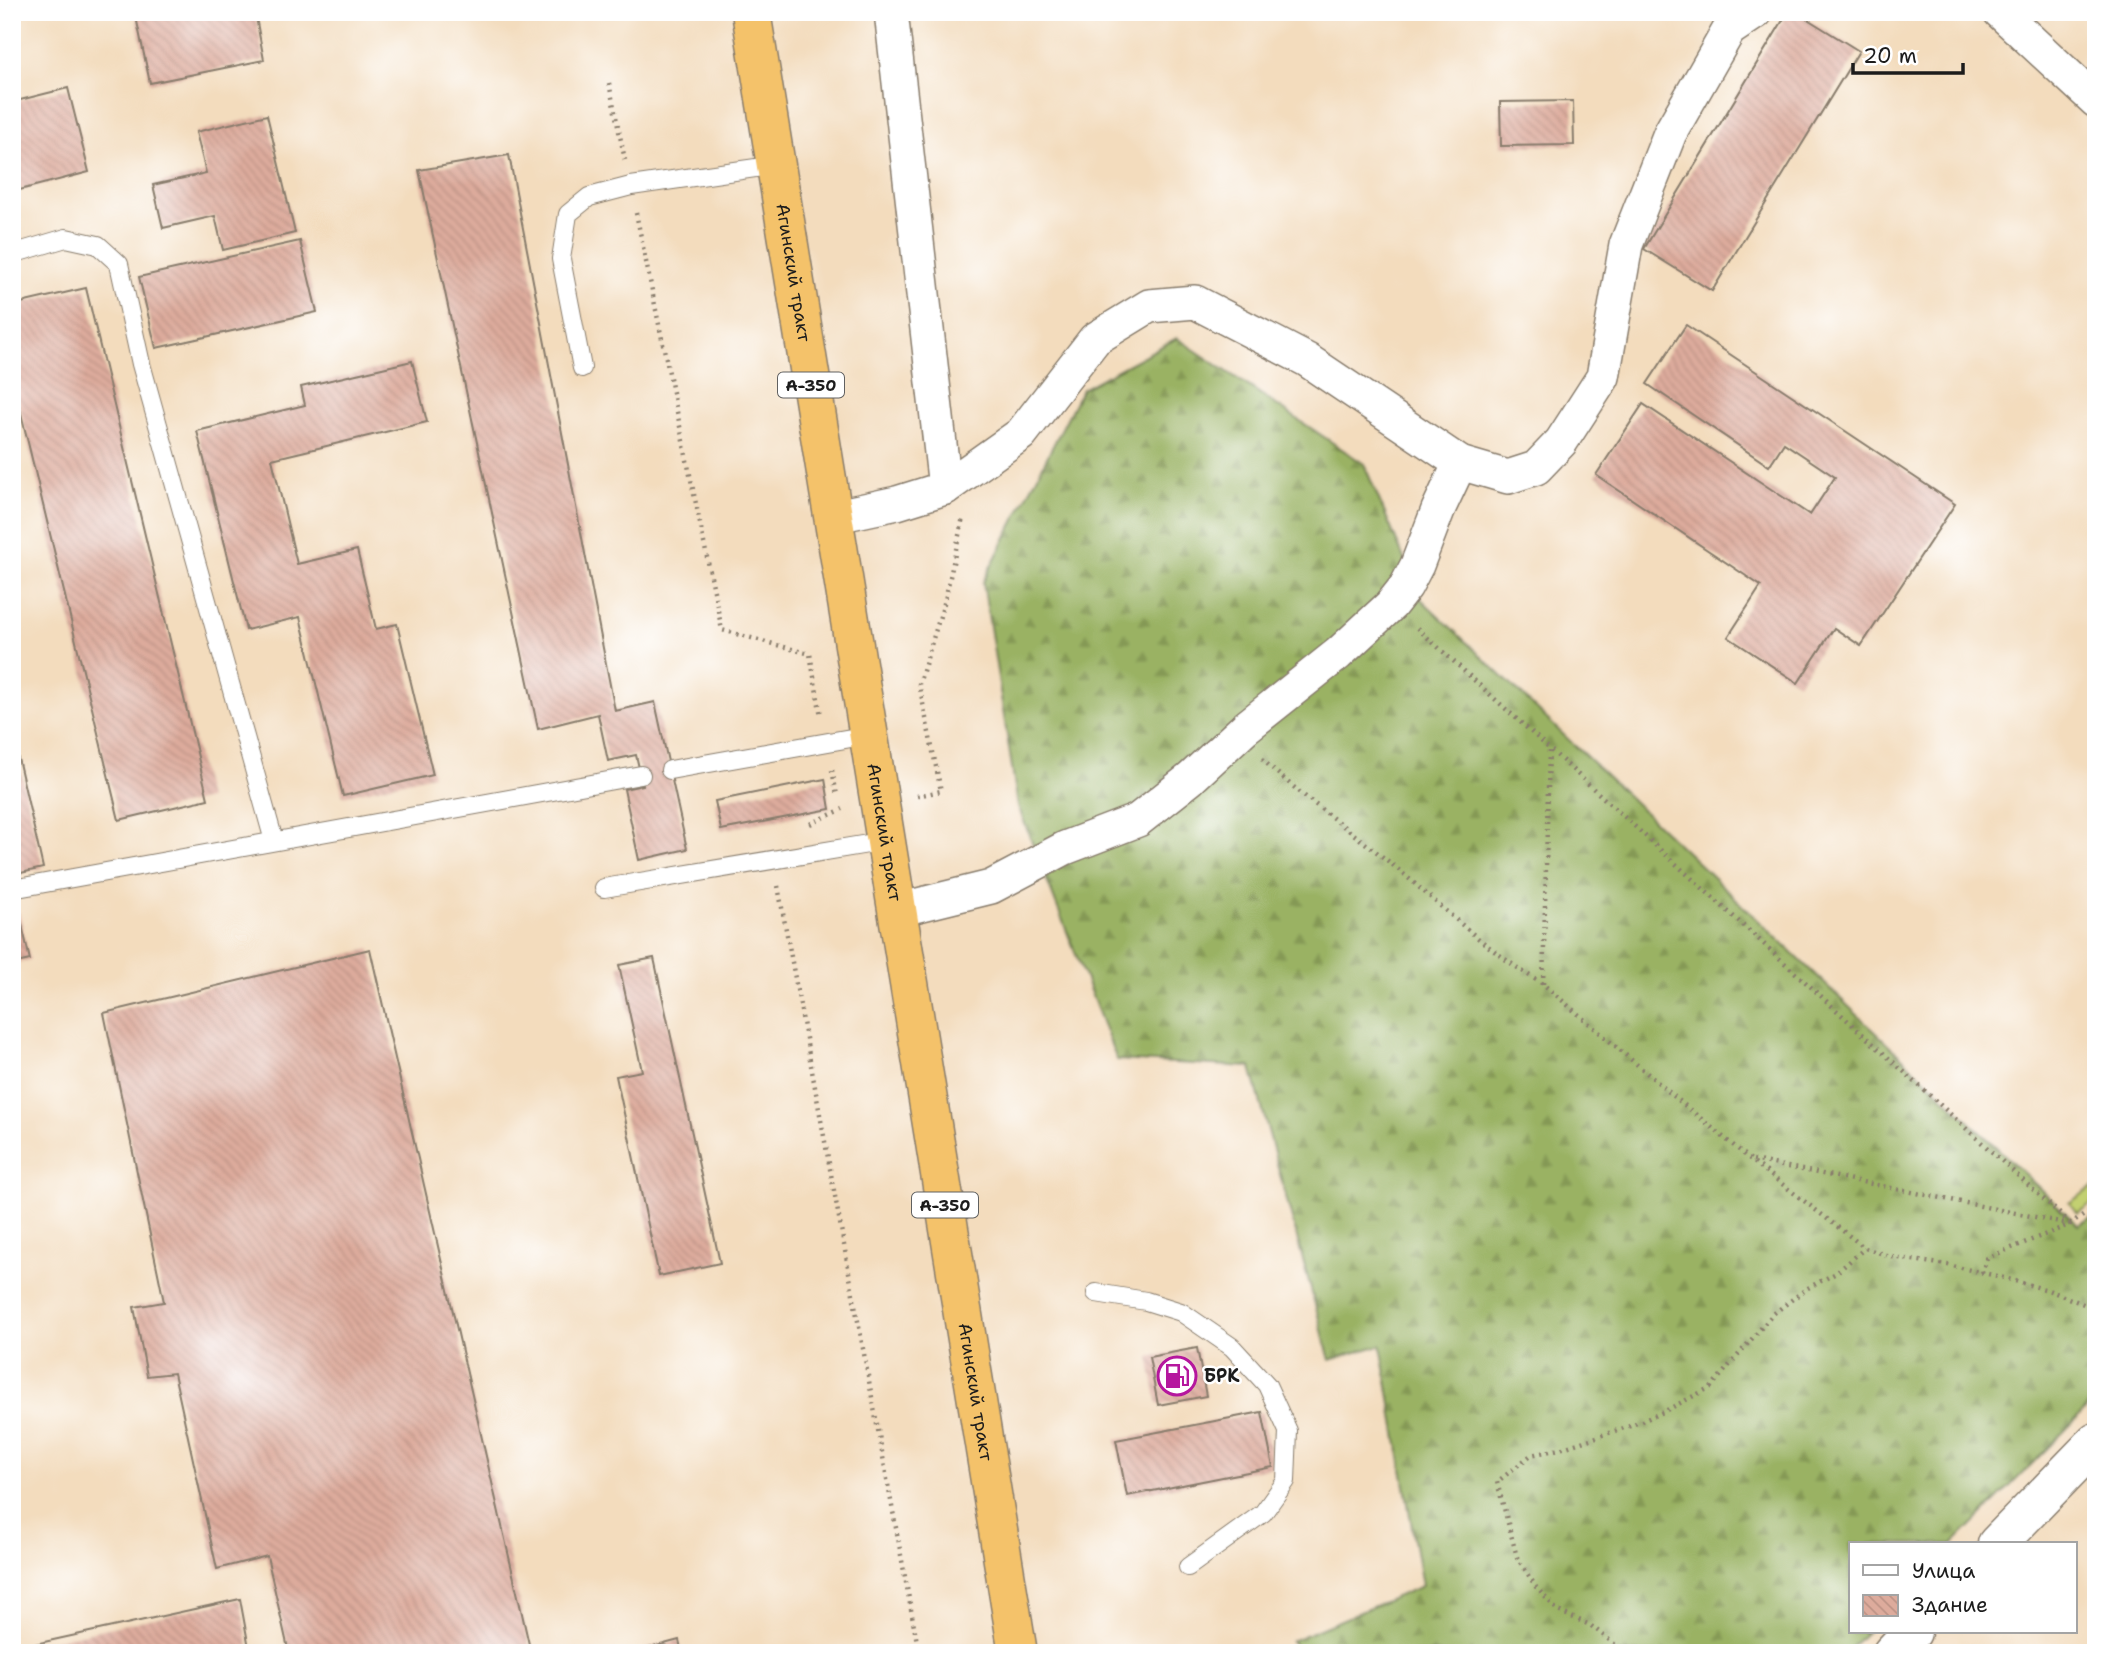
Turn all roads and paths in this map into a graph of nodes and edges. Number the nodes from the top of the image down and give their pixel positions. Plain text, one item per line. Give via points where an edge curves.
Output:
1 (751, 12) edge
2 (891, 12) edge
3 (1756, 12) edge
4 (2000, 12) edge
5 (609, 82) dead end
6 (2096, 101) edge
7 (776, 165) junction
8 (631, 186) junction
9 (12, 254) edge
10 (582, 368) dead end
11 (1460, 463) junction
12 (955, 498) junction
13 (832, 517) junction
14 (1391, 605) junction
15 (1245, 728) junction
16 (869, 736) junction
17 (827, 744) junction
18 (1549, 748) junction
19 (670, 770) dead end
20 (641, 775) dead end
21 (837, 797) dead end
22 (881, 803) junction
23 (274, 841) junction
24 (886, 841) junction
25 (773, 860) junction
26 (604, 888) dead end
27 (12, 889) edge
28 (898, 910) junction
29 (1543, 984) junction
30 (1751, 1160) junction
31 (2096, 1207) edge
32 (2071, 1224) junction
33 (1865, 1248) junction
34 (1982, 1273) junction
35 (1096, 1293) dead end
36 (2096, 1308) edge
37 (2096, 1442) edge
38 (1999, 1542) edge
39 (1188, 1567) dead end
40 (1910, 1634) edge
41 (919, 1653) edge
42 (1018, 1653) edge
43 (1626, 1653) edge
44 (1892, 1653) edge

1 - 7 highway, Агинский тракт / А-350
2 - 12 street
3 - 11 street via 1729,30 1670,133 1626,245 1603,377 1561,442 1536,468 1507,477
4 - 6 street
5 - 8 path
7 - 8 lane
7 - 13 highway, Агинский тракт / А-350
8 - 10 lane via 589,197 568,214 561,259
8 - 17 path via 722,630 810,654
9 - 23 lane via 66,237 98,245 118,264 141,364
11 - 12 street via 1307,360 1195,302 1149,306 1095,339 1021,434
11 - 14 street via 1418,565
12 - 13 street via 897,503
12 - 22 path via 945,600 919,684 941,791
13 - 16 highway, Агинский тракт / А-350
14 - 15 street
14 - 18 path
15 - 28 street via 1138,820 1065,848 991,887
15 - 29 path via 1261,758 1282,779 1483,942
16 - 17 lane
16 - 22 highway, Агинский тракт / А-350
17 - 19 lane
17 - 21 path
18 - 29 path
18 - 32 path
20 - 23 lane
22 - 24 highway, Агинский тракт / А-350
22 - 25 path via 840,810 817,820 771,845
23 - 27 lane
24 - 25 lane
24 - 28 highway, Агинский тракт / А-350
25 - 26 lane
25 - 41 path
28 - 42 highway, Агинский тракт / А-350
29 - 30 path
30 - 32 path
30 - 33 path
31 - 32 path
32 - 34 path via 1987,1258
33 - 34 path
33 - 43 path via 1773,1314 1711,1387 1630,1426 1531,1455 1497,1482 1517,1558 1536,1587 1558,1612 1590,1625
34 - 36 path
35 - 39 lane via 1181,1312 1232,1348 1267,1385 1288,1431 1286,1481 1263,1513
37 - 38 street
40 - 44 street

